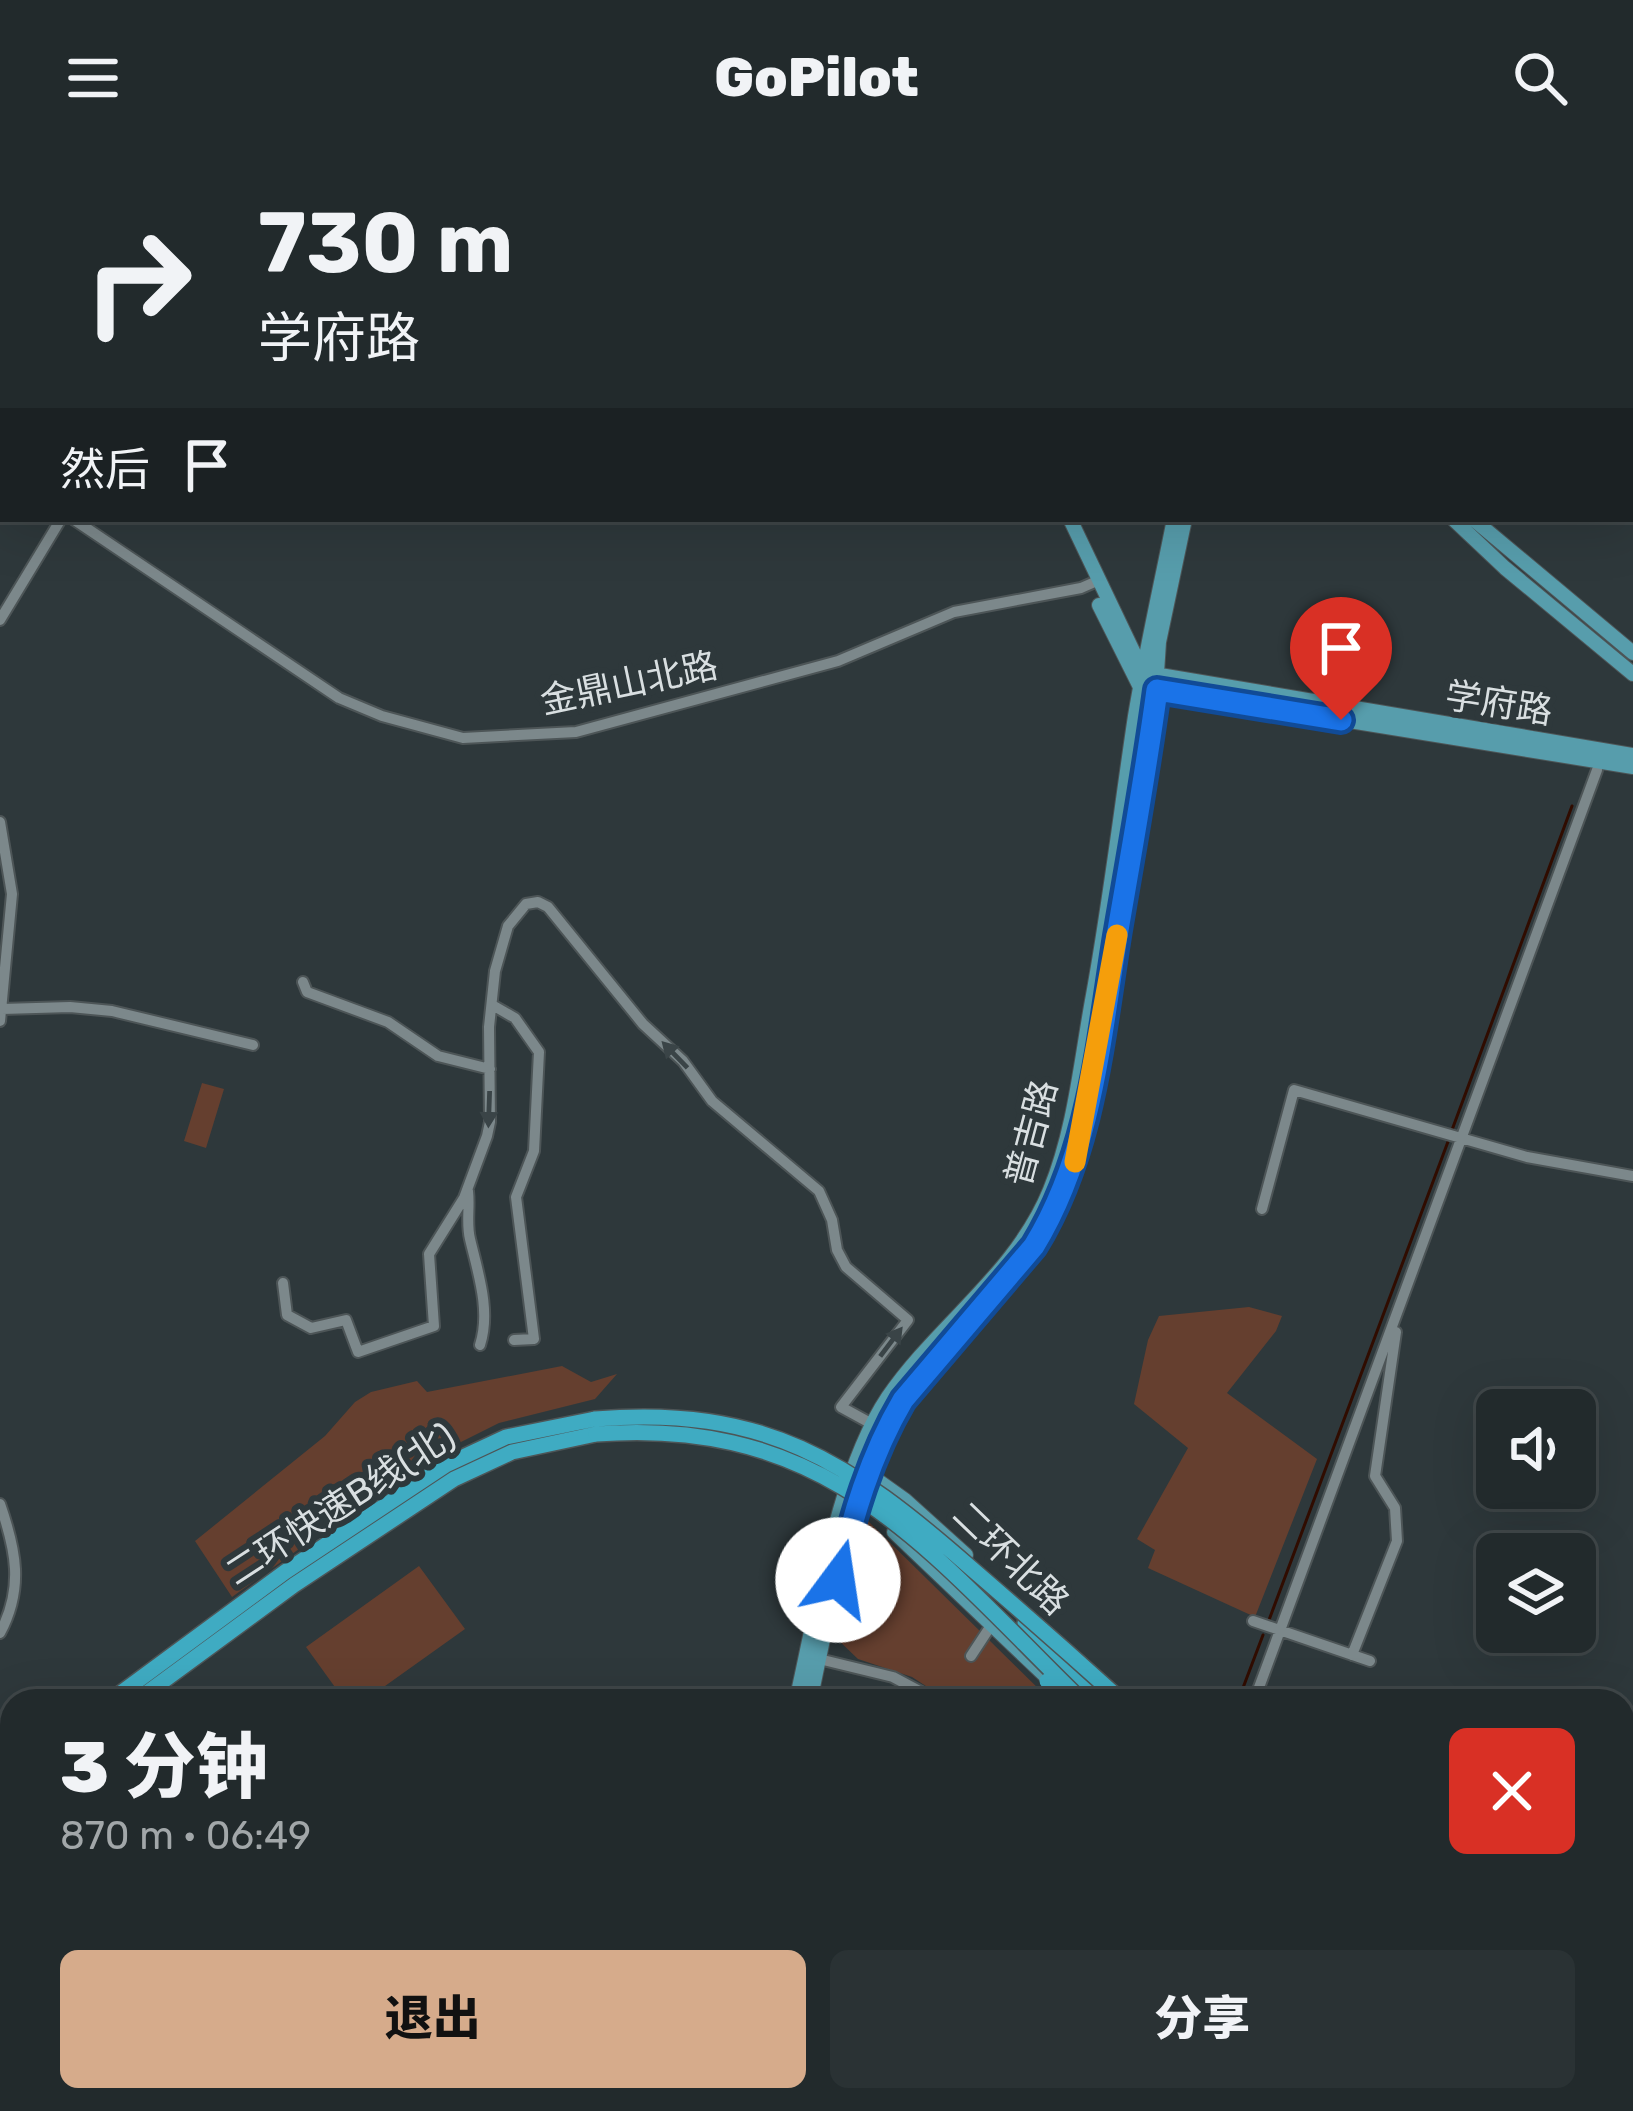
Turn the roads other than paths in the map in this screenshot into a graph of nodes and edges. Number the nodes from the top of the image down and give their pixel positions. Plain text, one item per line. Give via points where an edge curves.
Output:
1 (59, 522) edge
2 (77, 522) edge
3 (1071, 522) edge
4 (1174, 522) edge
5 (1183, 522) edge
6 (1456, 522) edge
7 (1477, 522) edge
8 (1093, 583) junction
9 (0, 620) edge
10 (1633, 653) edge
11 (1633, 674) edge
12 (1149, 681) junction
13 (1342, 714) junction
14 (1438, 729) junction
15 (1633, 746) edge
16 (1633, 755) edge
17 (1633, 767) edge
18 (1597, 770) junction
19 (1633, 776) edge
20 (0, 822) edge
21 (303, 982) dead end
22 (494, 1006) junction
23 (1, 1015) edge
24 (253, 1045) dead end
25 (490, 1069) junction
26 (1455, 1137) junction
27 (1633, 1176) edge
28 (467, 1188) junction
29 (1262, 1209) dead end
30 (283, 1283) dead end
31 (1398, 1317) dead end
32 (514, 1340) dead end
33 (480, 1345) dead end
34 (1368, 1396) junction
35 (1387, 1400) junction
36 (872, 1424) junction
37 (596, 1426) junction
38 (863, 1470) junction
39 (852, 1500) junction
40 (0, 1504) edge
41 (923, 1536) junction
42 (1253, 1621) dead end
43 (992, 1624) junction
44 (1281, 1632) junction
45 (0, 1634) edge
46 (1352, 1655) junction
47 (971, 1656) dead end
48 (819, 1659) junction
49 (1370, 1661) dead end
50 (126, 1689) edge
51 (152, 1689) edge
52 (799, 1689) edge
53 (813, 1689) edge
54 (915, 1689) edge
55 (1056, 1689) edge
56 (1057, 1689) edge
57 (1070, 1689) edge
58 (1091, 1689) edge
59 (1105, 1689) edge
60 (1106, 1689) edge
61 (1259, 1689) edge

1 - 9 street
2 - 8 street, 金鼎山北路 via 339,698 463,738 616,724 838,661 954,612
3 - 8 main road
4 - 12 main road, 普吉路
5 - 12 main road, 普吉路
6 - 11 main road
7 - 10 main road
8 - 12 main road
12 - 13 main road, 学府路
12 - 36 main road, 普吉路 via 1052,1187 1010,1260 922,1355
12 - 38 main road, 普吉路 via 1095,1067 1064,1191 1014,1273 903,1400
13 - 14 main road, 学府路
13 - 15 main road via 1430,713
13 - 18 main road, 学府路 via 1426,743
14 - 16 main road, 学府路
14 - 17 main road, 学府路
18 - 19 main road, 学府路
18 - 26 street
20 - 23 street via 12,894
21 - 25 street via 308,992 388,1022 438,1056
22 - 25 street
22 - 32 street via 515,1018 538,1052 534,1151 516,1197 535,1340
36 -> 22 street via 842,1407 908,1320 846,1267 819,1190 712,1101 538,902 508,926
23 - 24 street via 112,1011
25 -> 28 street via 490,1122
26 - 27 street
26 - 29 street via 1294,1090
26 - 34 street
28 - 30 street via 429,1254 434,1326 358,1352 346,1320 311,1328 287,1315
28 - 33 street via 485,1324
31 - 35 street
34 - 35 street
34 - 44 street
35 - 46 street via 1376,1476 1395,1508 1397,1541
36 - 38 main road, 普吉路
37 - 41 highway, 二环快速B线(北), bridge via 682,1418 773,1436 845,1468
37 - 50 highway, 二环快速B线(北) via 506,1437 446,1466
37 - 51 highway via 454,1479
38 - 39 main road, 普吉路
38 - 60 main road, 二环北路 via 949,1538
39 - 43 main road, 二环北路
39 - 48 main road, 普吉路
39 - 52 main road, 普吉路
40 - 45 street via 17,1581
41 - 56 highway, bridge
41 - 57 highway, bridge
41 - 58 highway, 二环快速B线(北), bridge
41 - 59 highway, bridge
42 - 44 street
43 - 47 street
43 - 55 main road, 二环北路
44 - 46 street
44 - 61 street
46 - 49 street
48 - 53 main road, 普吉路
48 - 54 street

